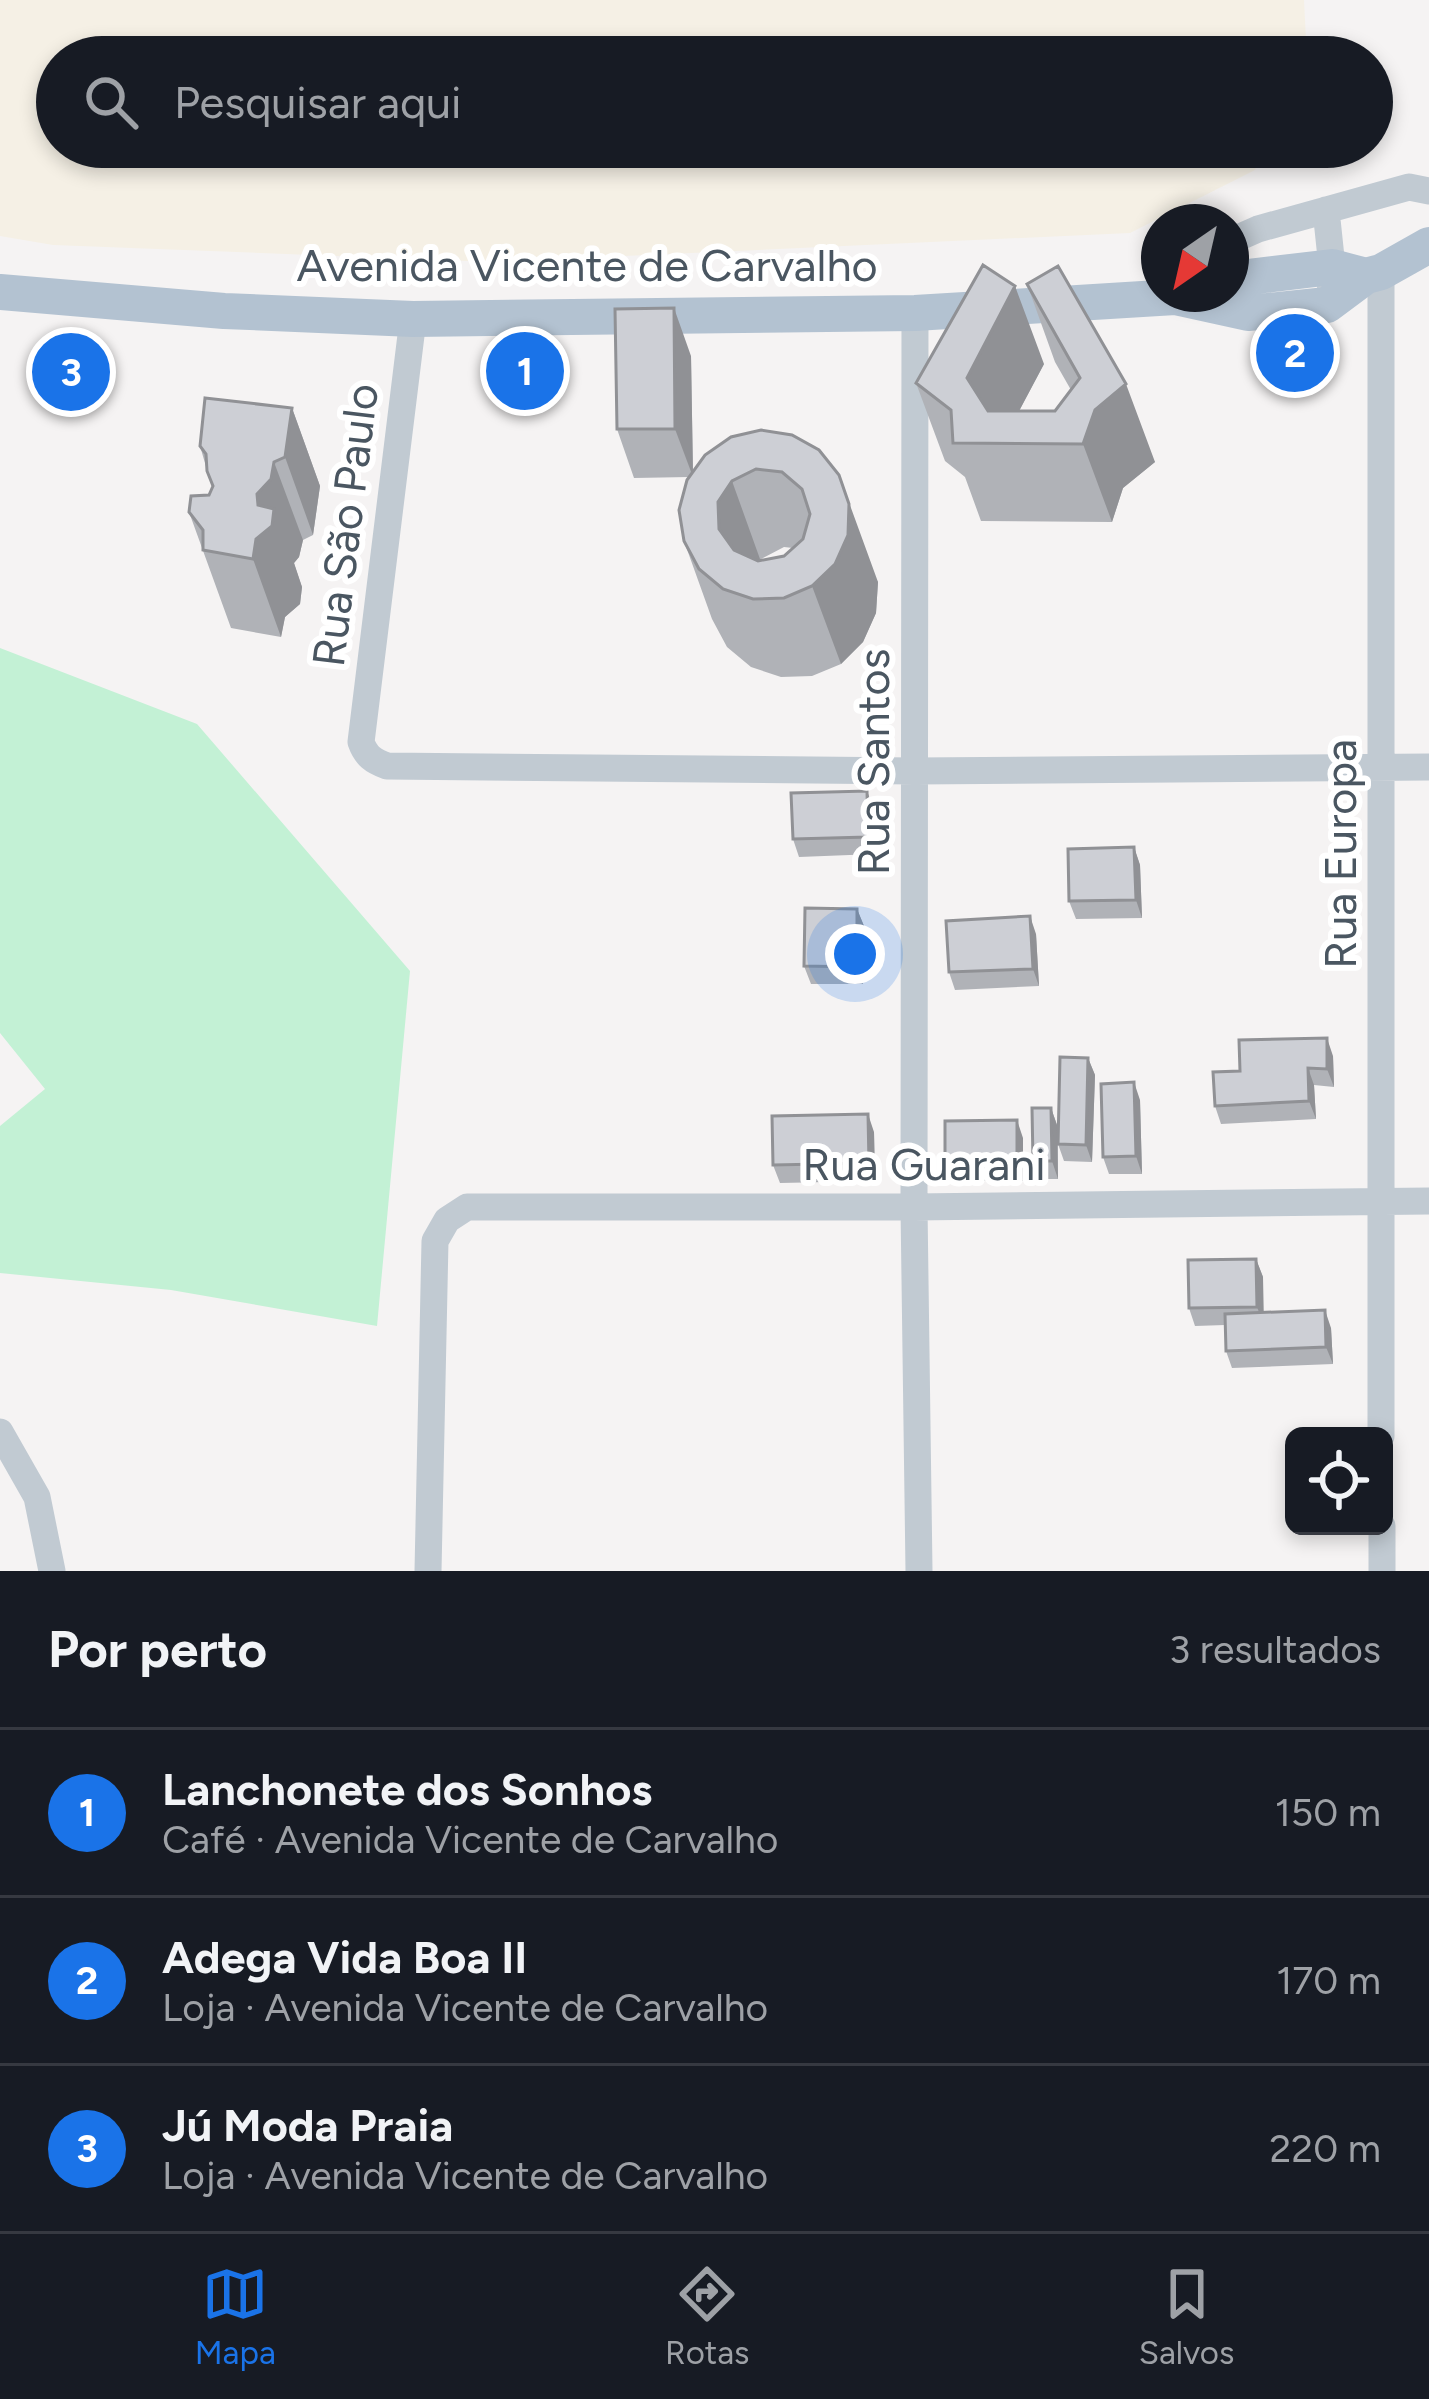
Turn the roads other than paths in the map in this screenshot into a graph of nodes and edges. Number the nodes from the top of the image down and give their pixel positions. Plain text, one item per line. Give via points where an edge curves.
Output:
1 (1429, 191) edge
2 (1326, 210) junction
3 (1249, 233) edge
4 (1429, 245) edge
5 (1359, 272) junction
6 (1249, 278) edge
7 (0, 292) edge
8 (1141, 295) edge
9 (1244, 312) edge
10 (916, 313) junction
11 (413, 320) junction
12 (1383, 767) junction
13 (1429, 767) edge
14 (915, 771) junction
15 (1380, 1201) junction
16 (1429, 1202) edge
17 (914, 1207) junction
18 (1381, 1427) edge
19 (0, 1432) edge
20 (1382, 1535) edge
21 (52, 1571) edge
22 (428, 1571) edge
23 (919, 1571) edge
24 (1382, 1571) edge

1 - 2 street via 1409,187
2 - 3 street
2 - 5 street, Rua Europa
4 - 5 main road, Avenida Vicente de Carvalho
5 - 6 main road
5 - 9 main road, Avenida Vicente de Carvalho via 1327,305
5 - 12 street, Rua Europa
7 - 11 main road, Avenida Vicente de Carvalho
8 - 10 main road, Avenida Vicente de Carvalho
10 - 11 main road, Avenida Vicente de Carvalho
10 - 14 street, Rua Santos
11 - 14 street, Rua São Paulo via 361,742 374,762
12 - 13 street
12 - 14 street
12 - 15 street, Rua Europa
14 - 17 street, Rua Santos
15 - 16 street, Rua Guarani
15 - 17 street, Rua Guarani
15 - 18 street, Rua Europa
17 - 22 street, Rua Guarani via 467,1207 447,1220 436,1241
17 - 23 street, Rua Santos
19 - 21 street via 37,1497
20 - 24 street

